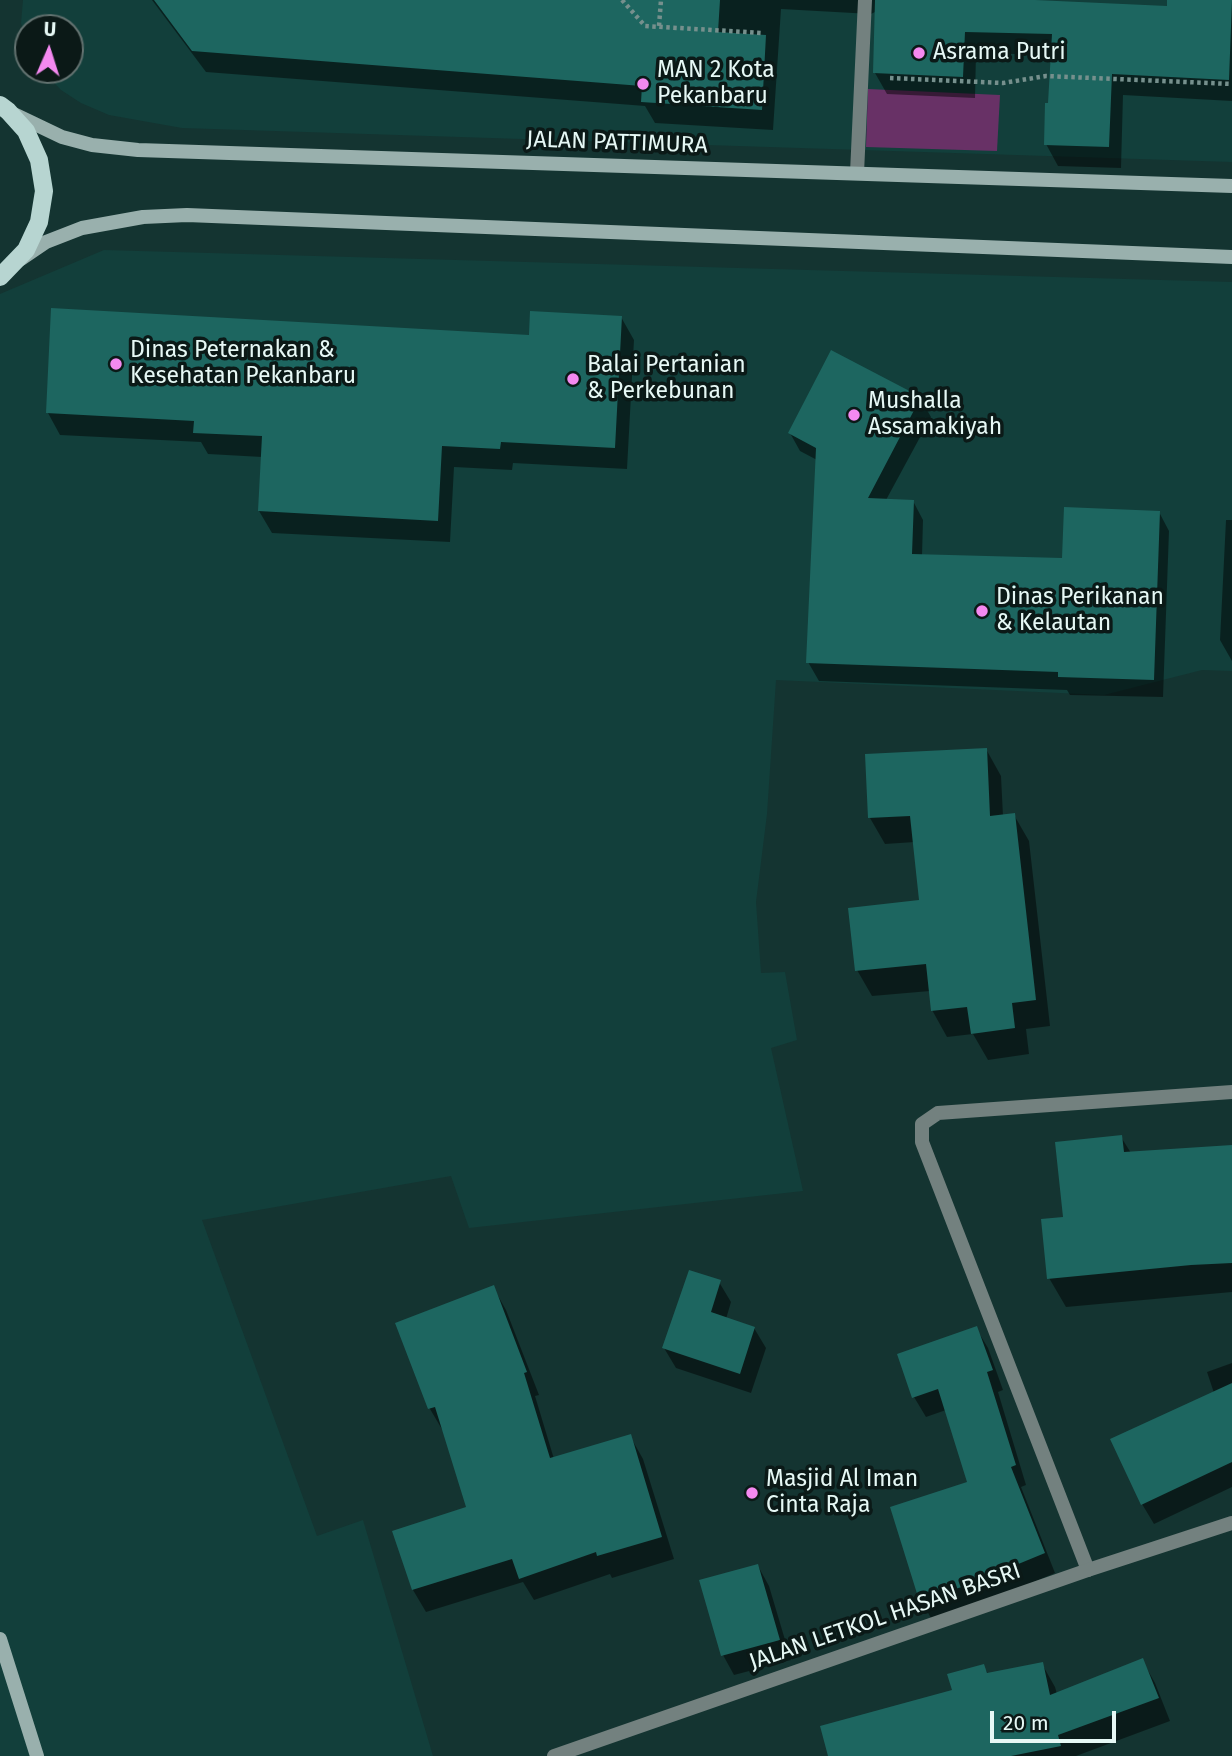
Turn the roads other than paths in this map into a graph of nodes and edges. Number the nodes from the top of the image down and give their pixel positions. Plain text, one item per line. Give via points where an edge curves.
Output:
1 (865, 0) edge
2 (3, 105) edge
3 (857, 173) junction
4 (1232, 186) edge
5 (1232, 257) edge
6 (14, 264) junction
7 (0, 277) edge
8 (0, 283) edge
9 (1232, 1092) edge
10 (1232, 1522) edge
11 (1088, 1570) junction
12 (0, 1639) edge
13 (569, 1754) edge
14 (37, 1756) edge
15 (554, 1756) edge

1 - 3 street
2 - 3 main road, JALAN PATTIMURA via 62,137 138,150
2 - 6 main road via 26,131 39,160 44,191 39,222
3 - 4 main road, JALAN PATTIMURA
5 - 6 main road via 187,215 82,228 46,242
6 - 7 main road
6 - 8 main road
9 - 11 street via 938,1112 922,1124 922,1142
10 - 11 street, JALAN LETKOL HASAN BASRI
11 - 13 street, JALAN LETKOL HASAN BASRI
12 - 14 main road
13 - 15 street, JALAN LETKOL HASAN BASRI

